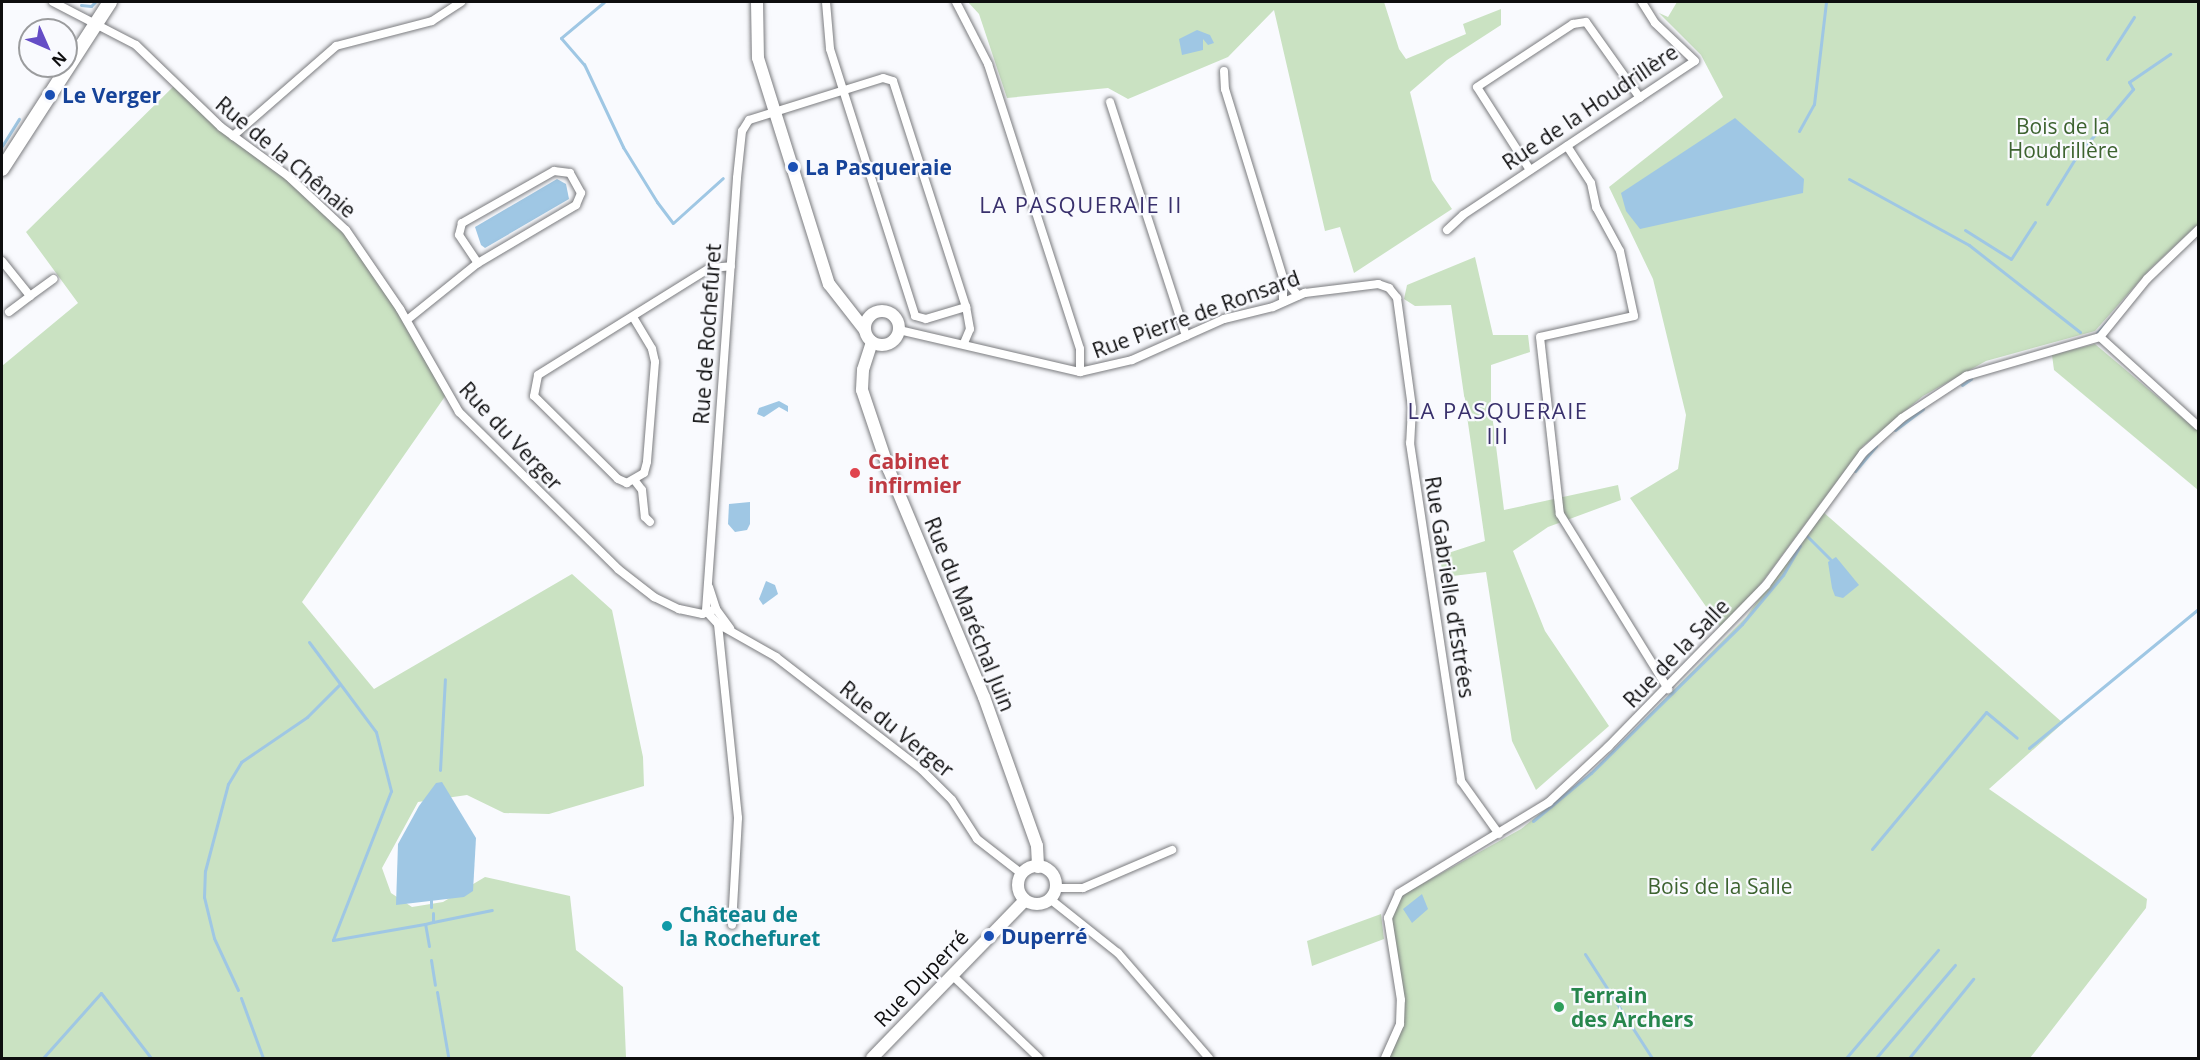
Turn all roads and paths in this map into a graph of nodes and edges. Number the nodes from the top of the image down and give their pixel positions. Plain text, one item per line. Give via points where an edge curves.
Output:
1 (53, 2) edge
2 (110, 2) edge
3 (461, 2) edge
4 (758, 2) edge
5 (826, 2) edge
6 (956, 2) edge
7 (1642, 2) edge
8 (96, 24) junction
9 (1224, 71) dead end
10 (843, 89) junction
11 (1640, 98) junction
12 (1110, 102) dead end
13 (774, 111) junction
14 (233, 136) junction
15 (1567, 146) junction
16 (2, 169) edge
17 (1530, 170) junction
18 (1447, 230) dead end
19 (2199, 230) edge
20 (2, 261) edge
21 (478, 263) junction
22 (731, 266) junction
23 (1284, 278) junction
24 (52, 279) dead end
25 (834, 292) junction
26 (30, 296) junction
27 (1298, 296) junction
28 (1397, 298) joint
29 (1283, 302) junction
30 (966, 307) junction
31 (9, 312) dead end
32 (871, 315) junction
33 (633, 317) junction
34 (406, 320) junction
35 (865, 330) junction
36 (898, 330) junction
37 (1186, 336) junction
38 (2100, 337) junction
39 (872, 342) junction
40 (964, 343) junction
41 (1080, 372) junction
42 (437, 380) joint
43 (2199, 426) edge
44 (635, 481) junction
45 (650, 522) dead end
46 (708, 581) junction
47 (716, 609) junction
48 (707, 614) junction
49 (718, 624) junction
50 (732, 629) junction
51 (722, 646) junction
52 (1668, 689) junction
53 (1499, 834) junction
54 (1172, 850) dead end
55 (1038, 867) junction
56 (1022, 874) junction
57 (1053, 893) junction
58 (1025, 900) junction
59 (732, 925) dead end
60 (952, 975) junction
61 (872, 1059) edge
62 (1039, 1059) edge
63 (1209, 1059) edge
64 (1385, 1059) edge

1 - 8 street, Rue de la Chênaie
2 - 8 main road
3 - 14 street via 432,21 336,46
4 - 13 street via 758,58
5 - 10 street via 830,49
6 - 41 street via 980,43 997,92 1080,349
7 - 11 street, Rue de la Houdrillère via 1655,23 1695,61
8 - 14 street, Rue de la Chênaie via 154,59
8 - 16 main road
9 - 23 street via 1225,89
10 - 13 street, Rue de Rochefuret
10 - 30 street, Rue de Rochefuret via 883,78 893,81
10 - 30 street via 915,316 926,319
11 - 15 street, Rue de la Houdrillère
11 - 17 street via 1586,22 1573,24 1477,87
12 - 37 street
13 - 22 street, Rue de Rochefuret via 752,118 742,131
13 - 25 street
14 - 34 street, Rue de la Chênaie via 288,176 346,230
15 - 17 street, Rue de la Houdrillère
15 - 52 street via 1591,183 1596,207 1620,251 1634,316 1540,337 1564,527
17 - 18 street, Rue de la Houdrillère
19 - 38 street via 2146,279
20 - 26 street
21 - 21 street via 579,202 581,193 570,173 554,171 462,223 459,235
21 - 34 street
22 - 33 street via 710,268
22 - 46 street, Rue de Rochefuret
23 - 27 street
23 - 29 street
24 - 26 street
25 - 32 street
25 - 35 street
26 - 31 street
27 - 28 street, Rue Pierre de Ronsard via 1378,284 1389,288
27 - 29 street, Rue Pierre de Ronsard
28 - 53 street, Rue Gabrielle d’Estrées via 1412,408 1410,443 1461,781
29 - 37 street, Rue Pierre de Ronsard
30 - 40 street via 970,329
32 - 35 street
32 - 36 street via 890,313
33 - 44 street via 652,349 655,362 646,462 644,473
33 - 44 street via 538,375 534,396 618,479
34 - 42 street, Rue de la Chênaie
35 - 39 street
36 - 39 street via 888,344
36 - 40 street, Rue Pierre de Ronsard
37 - 41 street, Rue Pierre de Ronsard via 1132,360
38 - 43 street
38 - 52 street, Rue de la Salle via 1966,376 1902,418 1863,453 1766,585
39 - 55 street, Rue du Maréchal Juin via 863,370 862,390 890,470 984,697 1037,846
40 - 41 street, Rue Pierre de Ronsard
42 - 48 street, Rue du Verger via 459,412 618,569 662,601 686,612
44 - 45 street via 642,490 645,517
46 - 47 street, Rue de Rochefuret
46 - 48 street, Rue de Rochefuret
47 - 48 street
47 - 50 street, Rue du Verger
48 - 49 street, Rue du Verger
49 - 50 street, Rue du Verger
49 - 51 street
50 - 51 street
50 - 56 street, Rue du Verger via 776,657 922,770 952,800 977,839
51 - 59 street via 738,818
52 - 53 street, Rue de la Salle via 1549,802
53 - 64 street, Rue de la Salle via 1435,869 1393,900 1388,918 1401,1000 1400,1024
54 - 57 street via 1083,888
55 - 56 street
55 - 57 street via 1051,872
56 - 58 street via 1019,890
57 - 58 street via 1037,904
57 - 63 street via 1118,953
58 - 60 street, Rue Duperré
60 - 61 street, Rue Duperré
60 - 62 street

